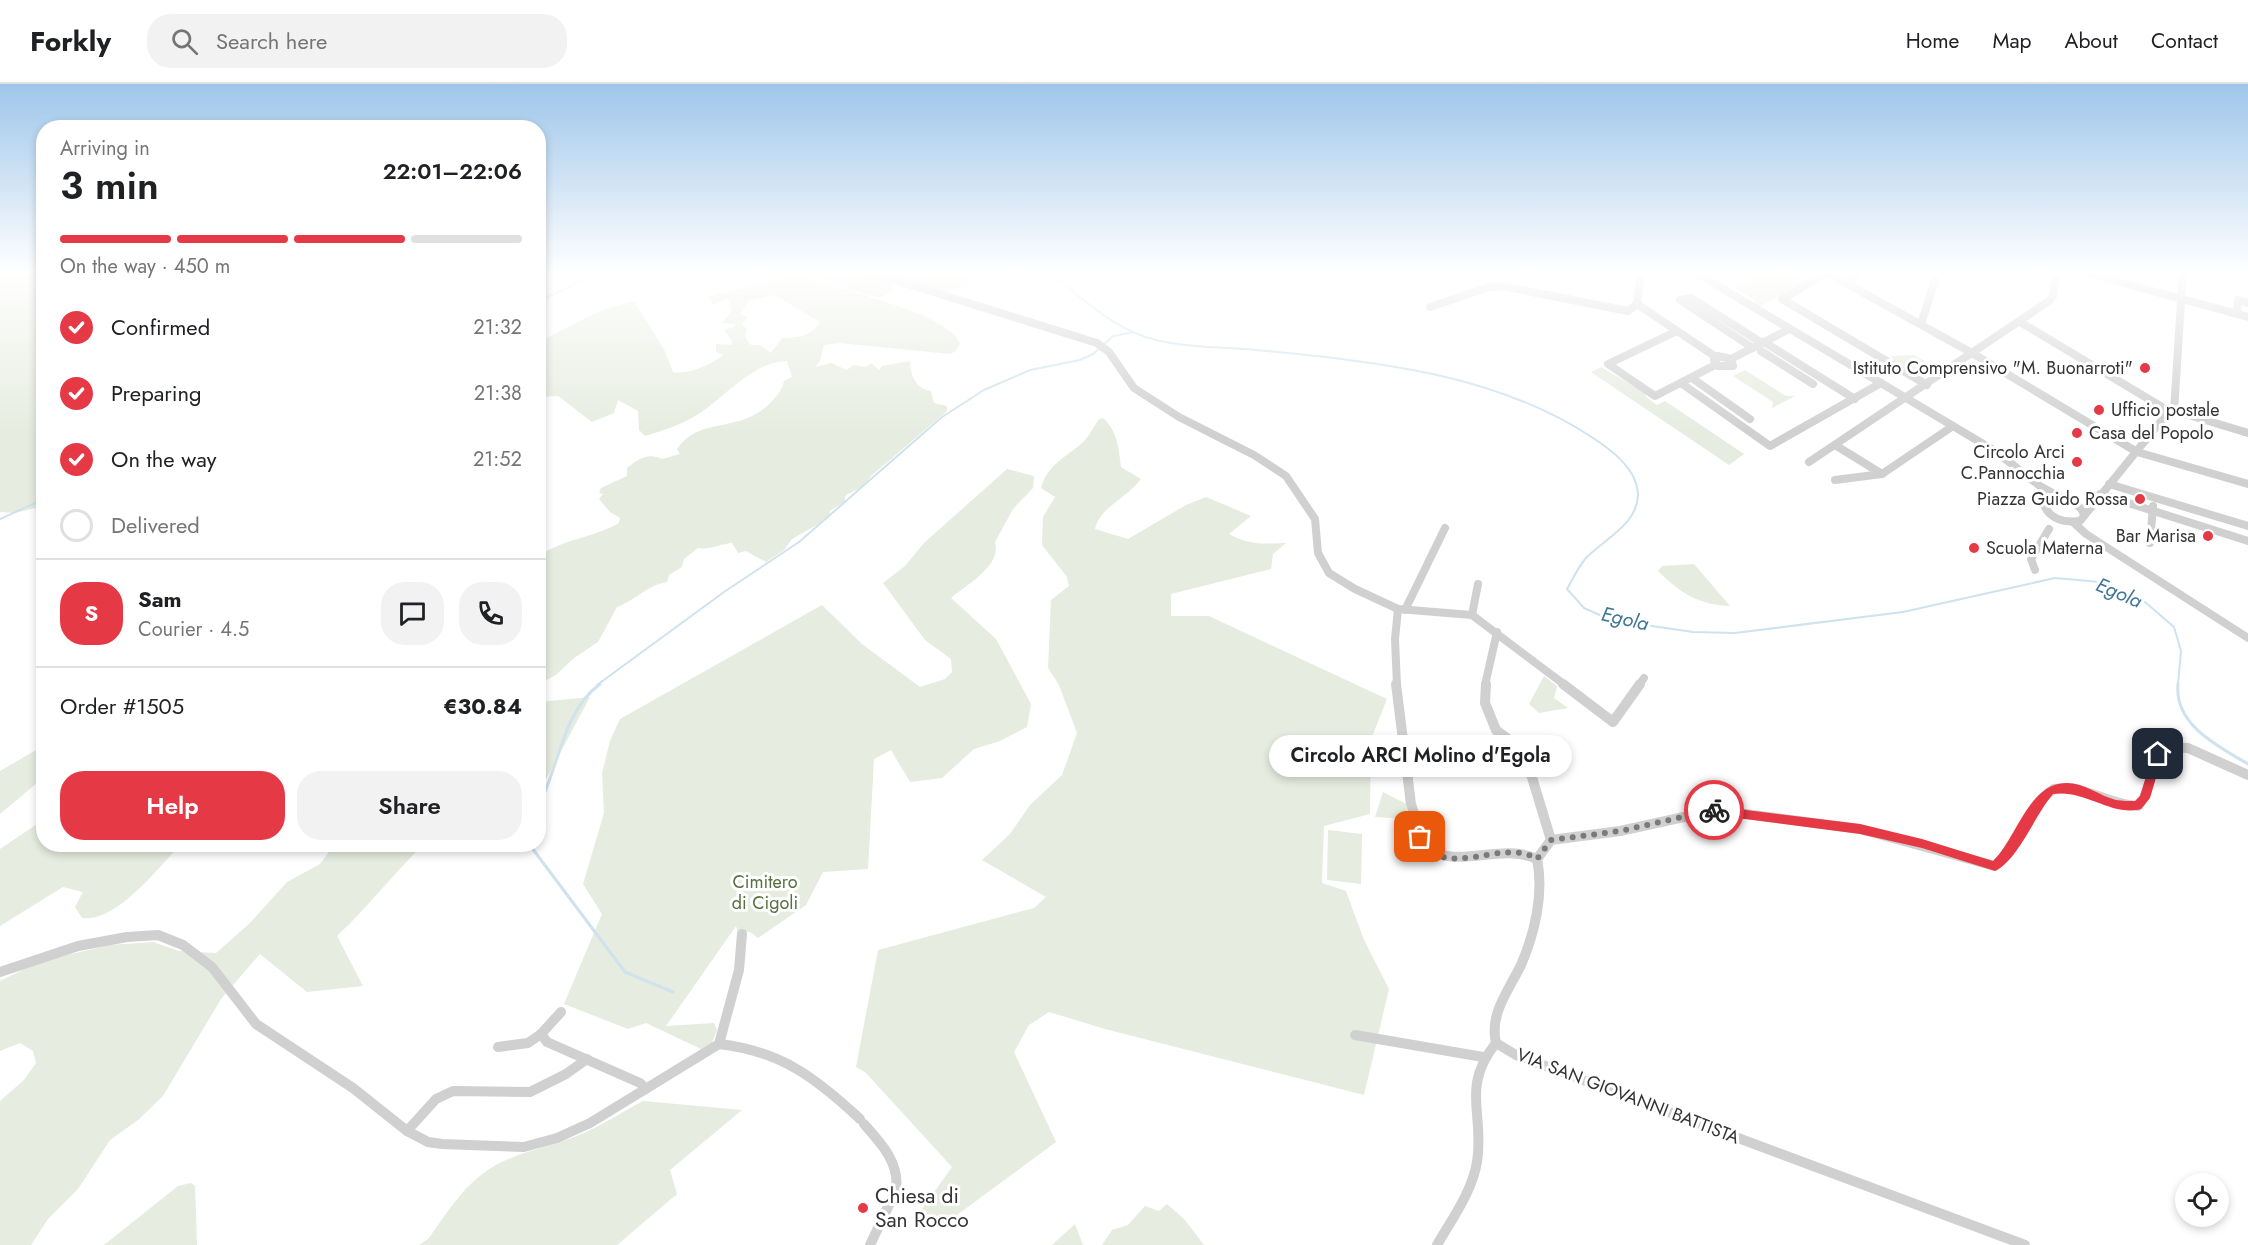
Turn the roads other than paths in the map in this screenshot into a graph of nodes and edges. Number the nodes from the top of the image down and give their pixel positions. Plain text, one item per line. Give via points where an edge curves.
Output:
1 (1036, 325) edge
2 (1668, 325) edge
3 (1716, 325) edge
4 (1732, 325) edge
5 (1783, 325) edge
6 (1827, 325) edge
7 (1923, 325) edge
8 (2014, 325) edge
9 (2025, 325) edge
10 (2179, 325) edge
11 (1789, 329) junction
12 (1677, 331) junction
13 (1762, 345) junction
14 (1753, 348) junction
15 (1972, 353) junction
16 (1716, 361) junction
17 (1800, 364) junction
18 (1791, 370) junction
19 (1692, 378) junction
20 (1681, 383) junction
21 (1881, 383) junction
22 (1813, 384) dead end
23 (1927, 384) junction
24 (1855, 399) junction
25 (1907, 399) junction
26 (1727, 403) junction
27 (1717, 408) junction
28 (2172, 410) junction
29 (1750, 419) dead end
30 (1953, 426) junction
31 (2248, 433) edge
32 (1835, 445) junction
33 (2137, 452) junction
34 (1809, 462) dead end
35 (2020, 471) junction
36 (1882, 474) junction
37 (1835, 480) dead end
38 (2109, 484) junction
39 (2248, 484) edge
40 (2100, 494) junction
41 (2058, 496) junction
42 (2154, 498) junction
43 (2071, 500) junction
44 (2043, 502) junction
45 (2091, 505) junction
46 (2153, 511) junction
47 (2047, 512) junction
48 (2084, 514) junction
49 (2071, 522) junction
50 (2248, 526) edge
51 (1445, 528) dead end
52 (2049, 529) junction
53 (2248, 541) edge
54 (2150, 543) dead end
55 (2036, 570) dead end
56 (1478, 584) dead end
57 (1402, 609) junction
58 (1472, 615) junction
59 (1497, 632) junction
60 (2248, 639) edge
61 (1644, 678) dead end
62 (2248, 775) edge
63 (1551, 840) junction
64 (1537, 859) junction
65 (742, 934) dead end
66 (0, 972) edge
67 (561, 1012) dead end
68 (541, 1034) junction
69 (1355, 1035) dead end
70 (1496, 1043) junction
71 (719, 1044) junction
72 (498, 1047) dead end
73 (1483, 1057) junction
74 (586, 1059) junction
75 (646, 1089) junction
76 (408, 1131) junction
77 (876, 1243) edge
78 (1437, 1245) edge
79 (2025, 1245) edge

1 - 57 street via 1101,346 1134,388 1286,476 1310,507 1318,553 1329,573 1355,590
2 - 12 street
3 - 14 street
4 - 13 street
5 - 11 street
6 - 23 street
7 - 15 street
8 - 15 street
9 - 28 street
10 - 28 street
11 - 13 street
11 - 21 street
12 - 16 street
12 - 20 street via 1608,364 1655,396
13 - 14 street
13 - 17 street
13 - 18 street
14 - 16 street via 1731,359 1734,364 1730,368
15 - 23 street
15 - 33 street
16 - 19 street
17 - 18 street
17 - 24 street
18 - 22 street
19 - 20 street
19 - 26 street
20 - 27 street
21 - 24 street
21 - 25 street
23 - 25 street
24 - 27 street via 1770,446
25 - 30 street
25 - 32 street
26 - 27 street
26 - 29 street
28 - 31 street
28 - 33 street
30 - 35 street
30 - 36 street
32 - 34 street
32 - 36 street
33 - 38 street
33 - 39 street
35 - 41 street
35 - 44 street
36 - 37 street
38 - 40 street
38 - 42 street
40 - 45 street
40 - 46 street
41 - 43 street
41 - 44 street
42 - 46 street
42 - 50 street
43 - 45 street
43 - 48 street
44 - 47 street
45 - 48 street
46 - 53 street
46 - 54 street
47 - 49 street
47 - 52 street
48 - 49 street via 2080,521
49 - 52 street
49 - 60 street
51 - 57 street
52 - 55 street via 2031,559
56 - 58 street
57 - 58 street
57 - 64 street via 1392,649 1410,802 1425,848 1445,858 1521,852
58 - 59 street
59 - 61 street via 1613,722
59 - 63 street via 1485,703 1496,730 1524,750
62 - 63 street via 2198,750 2166,748 2158,754 2145,798 2138,806 2116,804 2069,787 2050,790 1995,866 1860,829 1716,810 1629,829
63 - 64 street
64 - 70 street, VIA SAN GIOVANNI BATTISTA via 1541,875 1533,920 1525,955 1494,1023
65 - 71 street via 739,970
66 - 76 street via 78,946 158,935 183,945 212,967 256,1024 353,1088
67 - 68 street
68 - 72 street via 528,1043
68 - 74 street via 547,1042
69 - 73 street
70 - 73 street
70 - 79 street, VIA SAN GIOVANNI BATTISTA via 1516,1055
71 - 75 street
71 - 77 street via 741,1045 786,1060 849,1109 888,1153 897,1188 879,1220
73 - 78 street via 1474,1089 1477,1161 1471,1183
74 - 75 street
74 - 76 street via 530,1092 453,1091 436,1099
75 - 76 street via 590,1123 524,1147 428,1142

